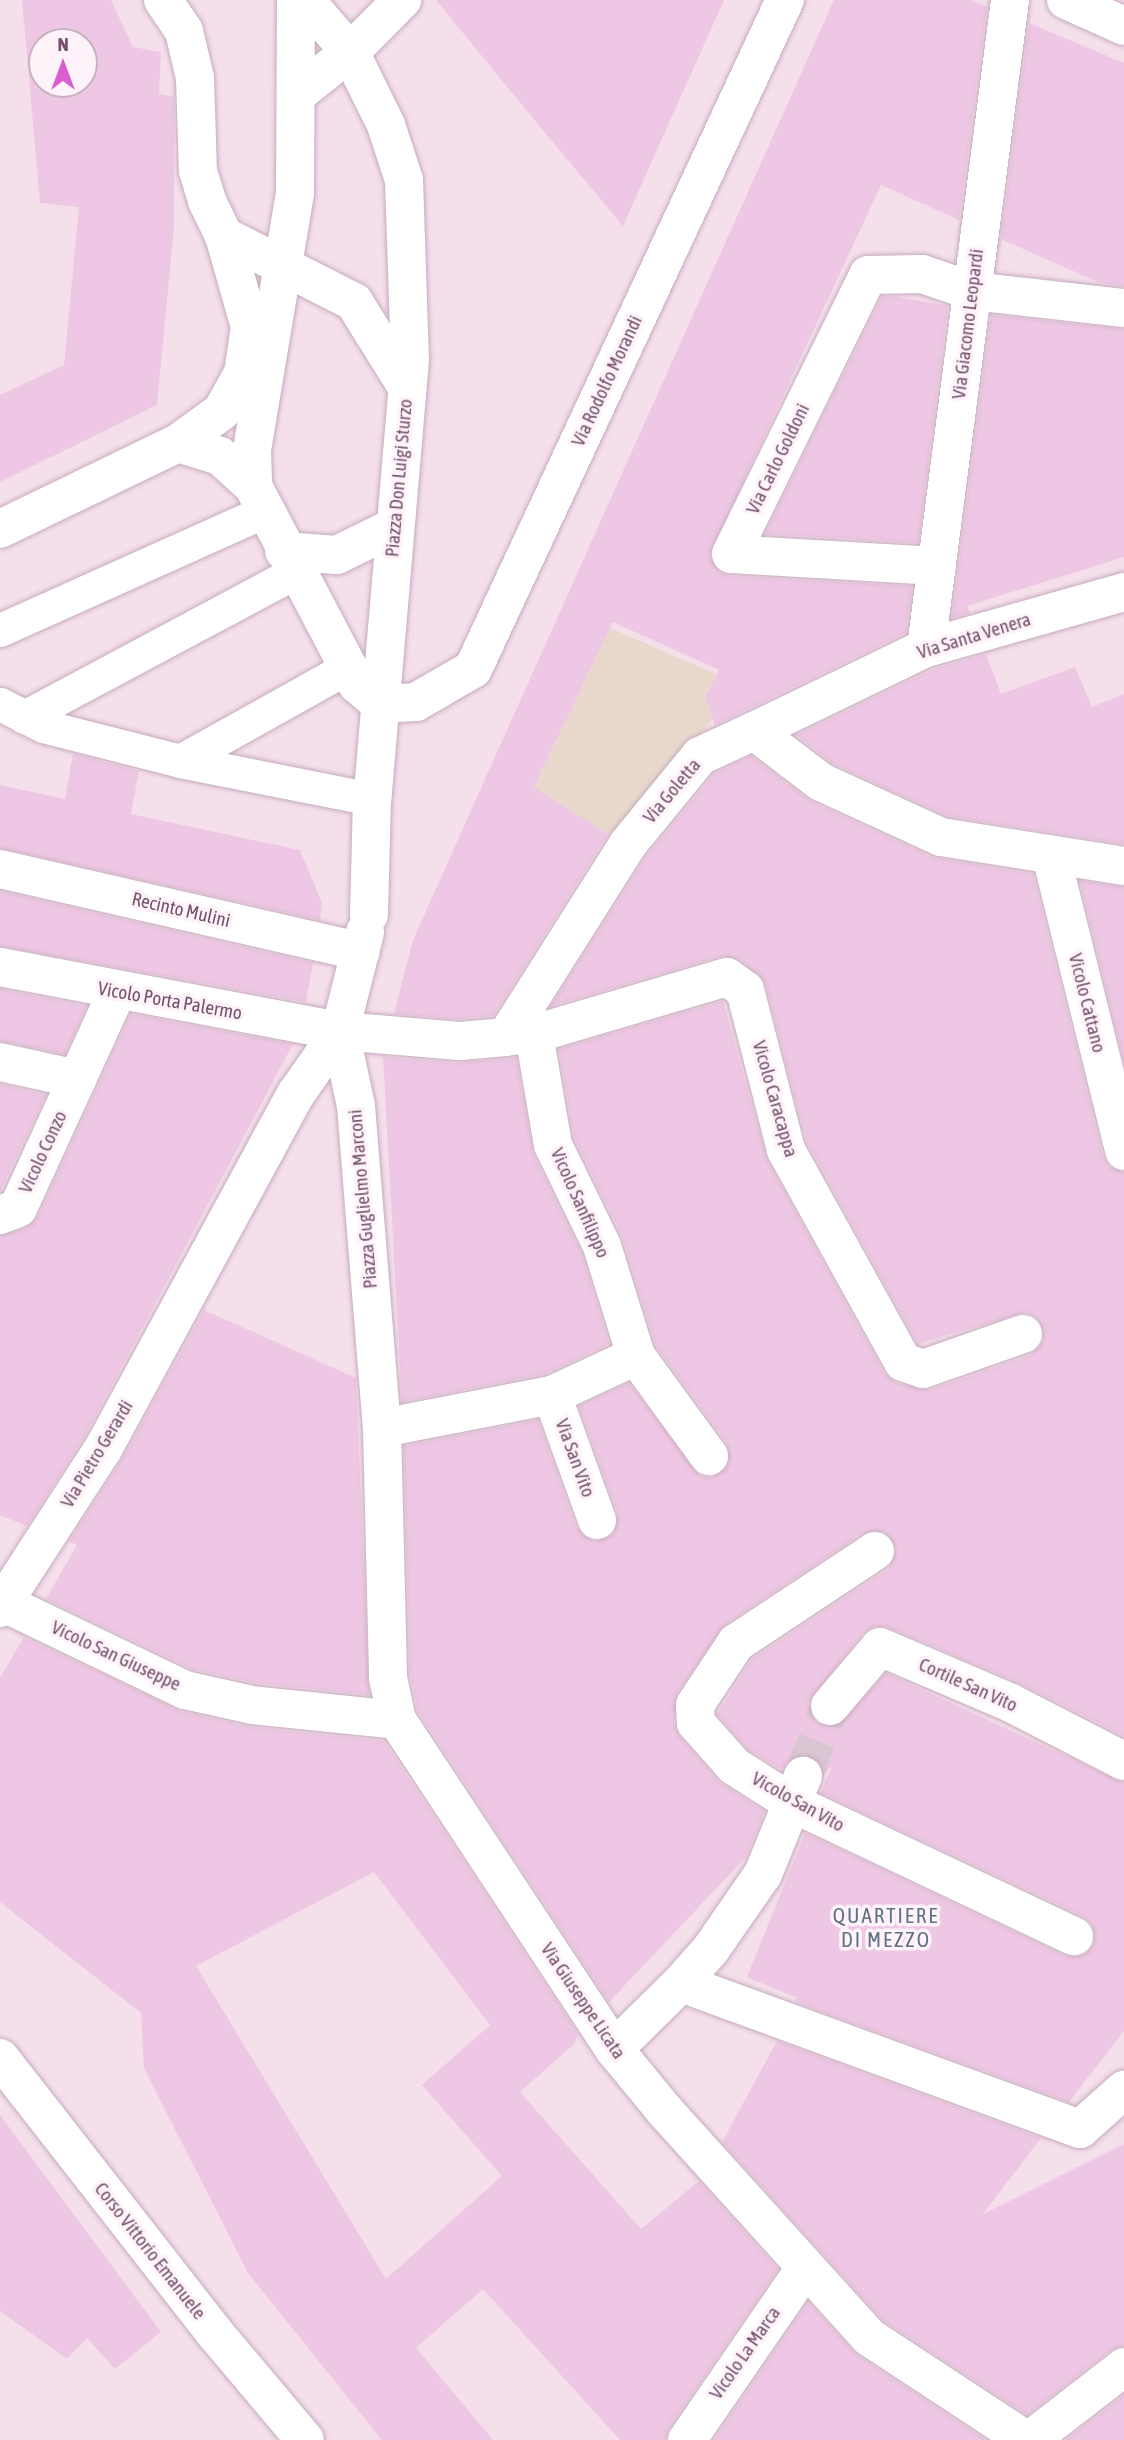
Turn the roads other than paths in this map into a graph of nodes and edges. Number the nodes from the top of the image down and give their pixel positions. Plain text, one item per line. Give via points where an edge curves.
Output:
1 (163, 0) edge
2 (296, 0) edge
3 (305, 0) edge
4 (402, 0) edge
5 (785, 0) edge
6 (1010, 0) edge
7 (1066, 0) edge
8 (1124, 26) edge
9 (350, 51) junction
10 (297, 94) junction
11 (224, 236) junction
12 (284, 265) junction
13 (972, 291) junction
14 (1124, 308) edge
15 (407, 387) junction
16 (178, 443) junction
17 (258, 499) junction
18 (394, 527) junction
19 (0, 529) edge
20 (290, 562) junction
21 (937, 566) junction
22 (1124, 592) edge
23 (0, 630) edge
24 (926, 648) junction
25 (348, 667) junction
26 (380, 704) junction
27 (12, 710) edge
28 (754, 732) junction
29 (180, 761) junction
30 (372, 799) junction
31 (1051, 855) junction
32 (1124, 866) edge
33 (0, 869) edge
34 (365, 933) junction
35 (0, 967) edge
36 (117, 992) junction
37 (340, 1031) junction
38 (520, 1035) junction
39 (0, 1062) edge
40 (77, 1079) junction
41 (1124, 1151) edge
42 (0, 1215) edge
43 (188, 1297) joint
44 (1023, 1334) dead end
45 (636, 1356) junction
46 (552, 1395) junction
47 (382, 1428) junction
48 (709, 1456) dead end
49 (597, 1520) dead end
50 (875, 1551) dead end
51 (2, 1606) edge
52 (830, 1706) tunnel mouth
53 (397, 1720) junction
54 (1124, 1761) edge
55 (797, 1790) junction
56 (1074, 1936) dead end
57 (681, 1983) junction
58 (614, 2049) junction
59 (0, 2058) edge
60 (1123, 2095) edge
61 (805, 2268) junction
62 (1124, 2367) edge
63 (305, 2440) edge
64 (687, 2440) edge
65 (1028, 2440) edge

1 - 11 street via 184,32 195,78 198,171
2 - 10 street
3 - 9 street, Piazza Don Luigi Sturzo
4 - 9 street
5 - 26 street, Via Rodolfo Morandi via 473,668 416,702
6 - 13 street, Via Giacomo Leopardi
7 - 8 street
9 - 10 street
9 - 15 street, Piazza Don Luigi Sturzo via 386,125 404,180
10 - 12 street via 295,193
11 - 12 street
11 - 16 street via 250,327 243,373 222,411
12 - 15 street via 354,302
12 - 17 street via 251,451
13 - 14 street
13 - 21 street, Via Giacomo Leopardi
13 - 21 street, Via Carlo Goldoni via 922,274 868,275 731,554
15 - 18 street, Piazza Don Luigi Sturzo
16 - 17 street via 220,456
16 - 19 street
17 - 20 street
17 - 23 lane
18 - 20 street via 337,555
18 - 26 street, Piazza Don Luigi Sturzo
20 - 25 street
20 - 27 lane
21 - 24 street, Via Giacomo Leopardi
22 - 24 street, Via Santa Venera
24 - 28 street, Via Santa Venera
25 - 26 street via 357,684
25 - 29 lane
26 - 30 street, Piazza Don Luigi Sturzo
27 - 29 lane
28 - 31 street via 821,782 941,837
28 - 38 street, Via Goletta via 700,756 628,844
29 - 30 lane
30 - 34 street, Piazza Don Luigi Sturzo
31 - 32 street
31 - 41 street, Vicolo Cattano
33 - 34 street, Recinto Mulini
34 - 37 street, Piazza Guglielmo Marconi
35 - 36 street, Vicolo Porta Palermo
36 - 37 street, Vicolo Porta Palermo
36 - 40 street, Vicolo Conzo
37 - 38 street via 460,1041
37 - 43 street, Piazza Guglielmo Marconi via 296,1094
37 - 47 street, Piazza Guglielmo Marconi via 356,1106
38 - 44 street, Vicolo Caracappa via 727,977 745,990 786,1150 903,1362 923,1368
38 - 45 street, Vicolo Sanfilippo via 553,1145 602,1245
39 - 40 street
40 - 42 street, Vicolo Conzo via 18,1208
43 - 51 street, Via Pietro Gerardi via 103,1449
45 - 46 street
45 - 48 street, Vicolo Sanfilippo
46 - 47 street
46 - 49 street, Via San Vito
47 - 53 street, Via Giuseppe Licata via 387,1678
50 - 55 street, Vicolo San Vito via 736,1643 695,1705 696,1723 734,1766
51 - 53 street, Vicolo San Giuseppe via 185,1690 252,1705
52 - 54 street, Cortile San Vito via 880,1647 1011,1703
53 - 58 street, Via Giuseppe Licata
55 - 56 street, Vicolo San Vito
55 - 57 street via 763,1874 711,1949
57 - 58 street
57 - 60 street via 1080,2129
58 - 61 street, Via Giuseppe Licata
59 - 63 street, Corso Vittorio Emanuele via 214,2332
61 - 64 street, Vicolo La Marca
61 - 65 street, Via Giuseppe Licata via 869,2337
62 - 65 street

